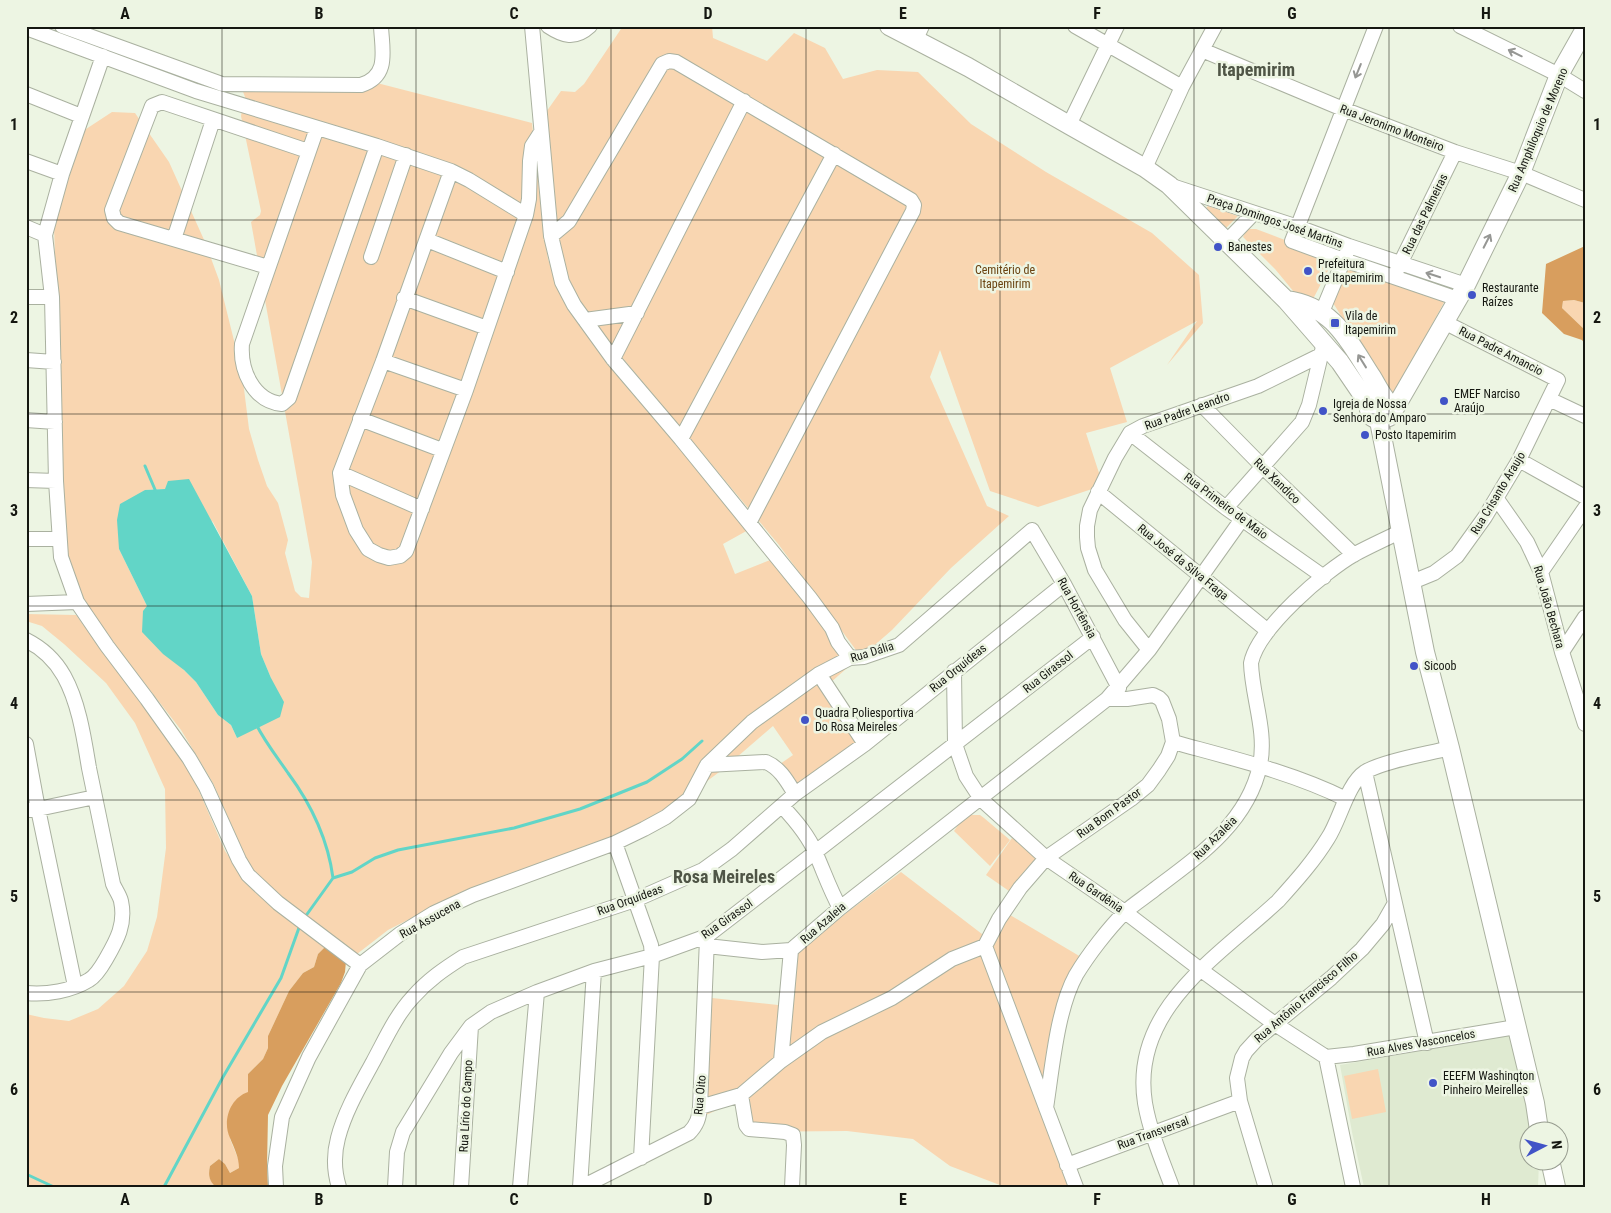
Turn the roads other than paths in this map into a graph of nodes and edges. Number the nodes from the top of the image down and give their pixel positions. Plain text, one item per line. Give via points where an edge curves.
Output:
1 (62, 26) edge
2 (381, 26) edge
3 (532, 26) edge
4 (548, 26) edge
5 (590, 26) edge
6 (889, 26) edge
7 (1075, 26) edge
8 (1117, 26) edge
9 (1215, 26) edge
10 (1376, 26) edge
11 (1460, 26) edge
12 (26, 28) edge
13 (87, 31) edge
14 (1584, 31) edge
15 (919, 33) edge
16 (1108, 44) junction
17 (1202, 50) junction
18 (103, 56) junction
19 (1559, 75) junction
20 (222, 84) junction
21 (1182, 87) junction
22 (196, 90) junction
23 (1585, 91) edge
24 (26, 94) edge
25 (744, 102) junction
26 (1342, 109) junction
27 (82, 116) junction
28 (212, 120) junction
29 (1070, 125) junction
30 (317, 128) junction
31 (540, 132) junction
32 (377, 146) junction
33 (308, 151) junction
34 (1455, 152) junction
35 (834, 154) junction
36 (406, 155) junction
37 (26, 161) edge
38 (1145, 168) junction
39 (451, 171) junction
40 (1521, 173) junction
41 (62, 174) junction
42 (1169, 185) junction
43 (1585, 200) edge
44 (1254, 213) junction
45 (526, 215) junction
46 (26, 227) edge
47 (1298, 227) junction
48 (26, 234) edge
49 (45, 235) junction
50 (551, 236) junction
51 (174, 239) junction
52 (427, 240) junction
53 (1226, 242) junction
54 (1349, 246) junction
55 (371, 257) dead end
56 (1344, 260) junction
57 (268, 267) junction
58 (1398, 270) junction
59 (507, 272) junction
60 (1462, 292) junction
61 (26, 296) edge
62 (52, 297) junction
63 (404, 298) junction
64 (1286, 300) junction
65 (1322, 312) junction
66 (638, 313) junction
67 (585, 320) junction
68 (1444, 322) junction
69 (487, 328) junction
70 (1322, 349) junction
71 (613, 359) junction
72 (26, 360) edge
73 (383, 361) junction
74 (54, 362) junction
75 (1558, 380) joint
76 (466, 390) junction
77 (1549, 399) junction
78 (1202, 404) junction
79 (1381, 410) junction
80 (1585, 416) edge
81 (360, 419) junction
82 (26, 420) edge
83 (55, 422) junction
84 (1130, 433) junction
85 (681, 439) junction
86 (442, 450) junction
87 (1519, 460) junction
88 (1263, 467) junction
89 (340, 473) junction
90 (26, 480) edge
91 (56, 481) junction
92 (1098, 492) junction
93 (1585, 497) edge
94 (1497, 499) junction
95 (1226, 508) junction
96 (1585, 508) edge
97 (422, 510) junction
98 (1242, 519) junction
99 (749, 523) junction
100 (1032, 530) joint
101 (1400, 532) junction
102 (26, 539) edge
103 (58, 539) junction
104 (1354, 555) junction
105 (1541, 572) junction
106 (1201, 577) junction
107 (1324, 577) junction
108 (1412, 582) junction
109 (1064, 584) junction
110 (77, 602) junction
111 (26, 604) edge
112 (1585, 617) edge
113 (1268, 631) junction
114 (1093, 637) junction
115 (26, 640) edge
116 (1150, 650) junction
117 (1562, 652) junction
118 (850, 658) junction
119 (954, 671) junction
120 (819, 674) junction
121 (1118, 688) junction
122 (1107, 699) junction
123 (1585, 724) edge
124 (1173, 742) junction
125 (26, 744) edge
126 (865, 744) junction
127 (954, 744) junction
128 (1450, 748) junction
129 (707, 766) junction
130 (1260, 766) junction
131 (1365, 772) junction
132 (796, 794) junction
133 (95, 797) junction
134 (982, 799) junction
135 (1346, 799) junction
136 (782, 806) junction
137 (32, 809) edge
138 (615, 843) junction
139 (816, 852) junction
140 (1046, 858) junction
141 (635, 900) junction
142 (1395, 903) junction
143 (840, 908) junction
144 (1125, 912) junction
145 (707, 941) junction
146 (985, 946) junction
147 (791, 950) junction
148 (652, 956) junction
149 (360, 965) junction
150 (594, 970) junction
151 (1201, 970) junction
152 (75, 986) junction
153 (536, 992) junction
154 (26, 993) edge
155 (1275, 1024) junction
156 (471, 1026) junction
157 (1516, 1027) junction
158 (1427, 1042) junction
159 (1326, 1057) junction
160 (781, 1062) junction
161 (741, 1096) junction
162 (1240, 1101) junction
163 (700, 1108) junction
164 (1046, 1108) junction
165 (1538, 1120) edge
166 (1153, 1133) junction
167 (641, 1158) junction
168 (1067, 1165) junction
169 (1542, 1170) edge
170 (1552, 1170) edge
171 (1265, 1186) dead end
172 (276, 1187) edge
173 (339, 1187) edge
174 (395, 1187) edge
175 (462, 1187) edge
176 (520, 1187) edge
177 (581, 1187) edge
178 (792, 1187) edge
179 (1076, 1187) edge
180 (1172, 1187) edge
181 (1353, 1187) edge
182 (1543, 1187) edge
183 (1556, 1187) edge

1 - 13 street
2 - 20 street via 382,64 371,82
3 - 31 street
4 - 5 street via 568,35 584,32
6 - 15 main road
7 - 16 street
8 - 16 street
9 - 17 street
10 -> 26 street
19 -> 11 street
12 - 18 street
13 - 20 street
14 - 19 main road, Rua Amphiloquio de Moreno
15 - 29 main road via 968,67
16 - 21 street
16 - 29 street
17 - 21 street
17 - 26 street, Rua Jeronimo Monteiro
18 - 22 street
18 - 27 street
19 - 23 street
19 - 40 main road, Rua Amphiloquio de Moreno
20 - 22 street
21 - 38 street
22 - 30 street
24 - 27 street
25 - 35 street
25 - 50 street via 676,62 662,64 570,221
25 - 66 street
26 - 34 street, Rua Jeronimo Monteiro
26 - 47 street
27 - 41 street
28 - 33 street
28 - 51 street
28 - 51 street via 162,102 152,106 112,210 119,223
29 - 38 main road
30 - 32 street
30 - 33 street
31 - 45 street via 532,146
31 - 50 street
32 - 36 street
32 - 57 street via 288,398 282,404 257,393 241,355
33 - 57 street
34 - 40 street, Rua Jeronimo Monteiro
34 - 58 street, Rua das Palmeiras
35 - 85 street
35 - 99 street via 911,200 914,211
36 - 39 street
36 - 55 street
37 - 41 street
38 - 42 main road
39 - 45 street
39 - 52 street
40 - 43 street, Rua Jeronimo Monteiro
60 -> 40 main road, Rua Amphiloquio de Moreno
41 - 49 street
42 - 44 street, Praça Domingos José Martins
42 - 53 main road
44 - 47 street, Praça Domingos José Martins
44 - 53 street
45 - 59 street
46 - 49 street
47 - 54 street, Praça Domingos José Martins
47 - 56 street, Praça Domingos José Martins via 1292,241
48 - 49 street
49 - 62 street
50 - 67 street via 562,282
51 - 57 street
52 - 59 street
52 - 63 street
53 - 64 main road
54 - 56 street
54 - 58 street, Praça Domingos José Martins
56 - 58 street, Praça Domingos José Martins
56 - 65 street
58 - 60 street, Praça Domingos José Martins
59 - 69 street
60 - 68 main road, Rua Amphiloquio de Moreno
61 - 62 street
62 - 74 street
63 - 69 street
63 - 73 street
64 - 65 main road via 1310,305
64 - 70 main road
79 -> 65 main road via 1350,344 1335,323
66 - 67 street
66 - 71 street
67 - 71 street
68 - 75 street, Rua Padre Amancio
68 - 79 main road, Rua Amphiloquio de Moreno via 1403,396
69 - 76 street
70 - 78 street, Rua Padre Leandro via 1258,386
70 - 79 main road via 1340,362
70 - 88 street via 1302,422
71 - 85 street
72 - 74 street
73 - 76 street
73 - 81 street
74 - 83 street
75 - 77 street, Rua Crisanto Araujo
76 - 86 street
77 - 80 street
77 - 87 street, Rua Crisanto Araujo
78 - 84 street, Rua Padre Leandro
78 - 88 street, Rua Xandico
79 - 101 main road
81 - 86 street
81 - 89 street
82 - 83 street
83 - 91 street
84 - 92 street, Rua Padre Leandro
84 - 95 street, Rua Primeiro de Maio
85 - 99 street
86 - 97 street
87 - 93 street
87 - 94 street, Rua Crisanto Araujo
88 - 95 street
88 - 104 street, Rua Xandico
89 - 97 street
89 - 97 street via 343,495 356,530 368,549 379,555 395,558 406,552
90 - 91 street
91 - 103 street
92 - 106 street, Rua José da Silva Fraga
92 - 116 street, Rua Padre Leandro via 1087,526 1091,561 1125,620
94 - 105 street, Rua João Bechara via 1527,542
94 - 108 street, Rua Crisanto Araujo via 1457,556 1434,573
95 - 98 street, Rua Primeiro de Maio
96 - 105 street
98 - 106 street
98 - 107 street, Rua Primeiro de Maio
99 - 118 street via 810,598
100 - 109 street, Rua Hortênsia
100 - 118 street, Rua Dália via 899,645 864,657
101 - 104 street, Rua Azaleia
101 - 108 main road
102 - 103 street
103 - 110 street
104 - 107 street, Rua Azaleia
105 - 117 street, Rua João Bechara
106 - 113 street, Rua José da Silva Fraga
106 - 116 street
107 - 113 street, Rua Azaleia via 1287,608
108 - 128 main road via 1424,652
109 - 114 street, Rua Hortênsia
109 - 119 street, Rua Orquídeas
110 - 111 street
110 - 149 street via 189,758 248,875 278,903
112 - 117 street
113 - 130 street, Rua Azaleia via 1251,663 1262,742
114 - 121 street, Rua Hortênsia
114 - 127 street, Rua Girassol
115 - 133 street via 54,661 65,677 74,700
116 - 121 street, Rua Azaleia
117 - 123 street, Rua João Bechara
118 - 120 street, Rua Dália
119 - 126 street, Rua Orquídeas
119 - 127 street, Rua Gardênia
120 - 126 street
120 - 129 street, Rua Dália via 752,722
121 - 122 street, Rua Azaleia
122 - 124 street via 1153,695 1159,698 1169,719
122 - 134 street, Rua Azaleia
124 - 130 street
124 - 140 street, Rua Bom Pastor via 1168,756 1148,785
125 - 137 street
126 - 132 street, Rua Orquídeas
127 - 134 street, Rua Gardênia via 966,776
127 - 139 street, Rua Girassol
128 - 131 street
128 - 157 main road
129 - 132 street via 766,762 781,772
129 - 138 street, Rua Assucena via 689,799 666,816
130 - 135 street
130 - 144 street, Rua Azaleia via 1249,798 1234,821 1202,853
131 - 135 street
131 - 142 street
132 - 136 street, Rua Orquídeas
133 - 137 street
133 - 152 street via 113,884 121,900 121,921 119,937 101,968 91,979
134 - 140 street, Rua Gardênia
134 - 143 street, Rua Azaleia
135 - 151 street via 1329,837 1292,885
136 - 139 street
136 - 141 street, Rua Orquídeas via 703,870
137 - 152 street
138 - 141 street
138 - 149 street, Rua Assucena via 473,895 434,913
139 - 143 street
139 - 145 street, Rua Girassol
140 - 144 street, Rua Gardênia
140 - 146 street, Rua Bom Pastor via 1020,888
141 - 148 street
141 - 173 street, Rua Orquídeas via 463,957 438,972 412,998 397,1019 346,1116 336,1150
142 - 155 street, Rua Antônio Francisco Filho via 1376,934 1362,949
142 - 158 street
143 - 147 street, Rua Azaleia
144 - 151 street, Rua Gardênia
144 - 164 street, Rua Azaleia via 1086,960 1069,991
145 - 147 street, Rua Azaleia via 762,952
145 - 148 street, Rua Girassol
145 - 163 street, Rua Oito
146 - 160 street via 952,959 892,998 822,1032
146 - 164 street
147 - 160 street
148 - 150 street, Rua Girassol
148 - 167 street
149 - 172 street, Rua Assucena via 309,1057 282,1117 275,1166
150 - 153 street, Rua Girassol
150 - 177 street
151 - 155 street, Rua Gardênia
151 - 166 street via 1164,1011 1153,1033 1144,1082 1145,1103
152 - 154 street via 45,993
153 - 156 street, Rua Girassol via 491,1012
153 - 176 street
155 - 159 street, Rua Gardênia
155 - 162 street, Rua Antônio Francisco Filho via 1242,1058 1237,1078
156 - 174 street, Rua Girassol via 403,1132 397,1152
156 - 175 street, Rua Lírio do Campo
157 - 158 street, Rua Alves Vasconcelos
157 - 165 main road
158 - 159 street, Rua Alves Vasconcelos
159 - 181 street
160 - 161 street
161 - 163 street
161 - 178 street via 749,1129 793,1135
162 - 166 street, Rua Transversal
162 - 171 street, Rua Antônio Francisco Filho
163 - 167 street, Rua Oito via 698,1120 689,1133
164 - 168 street
166 - 168 street, Rua Transversal
166 - 180 street
167 - 177 street, Rua Oito
168 - 179 street
169 - 182 main road
170 - 183 main road

